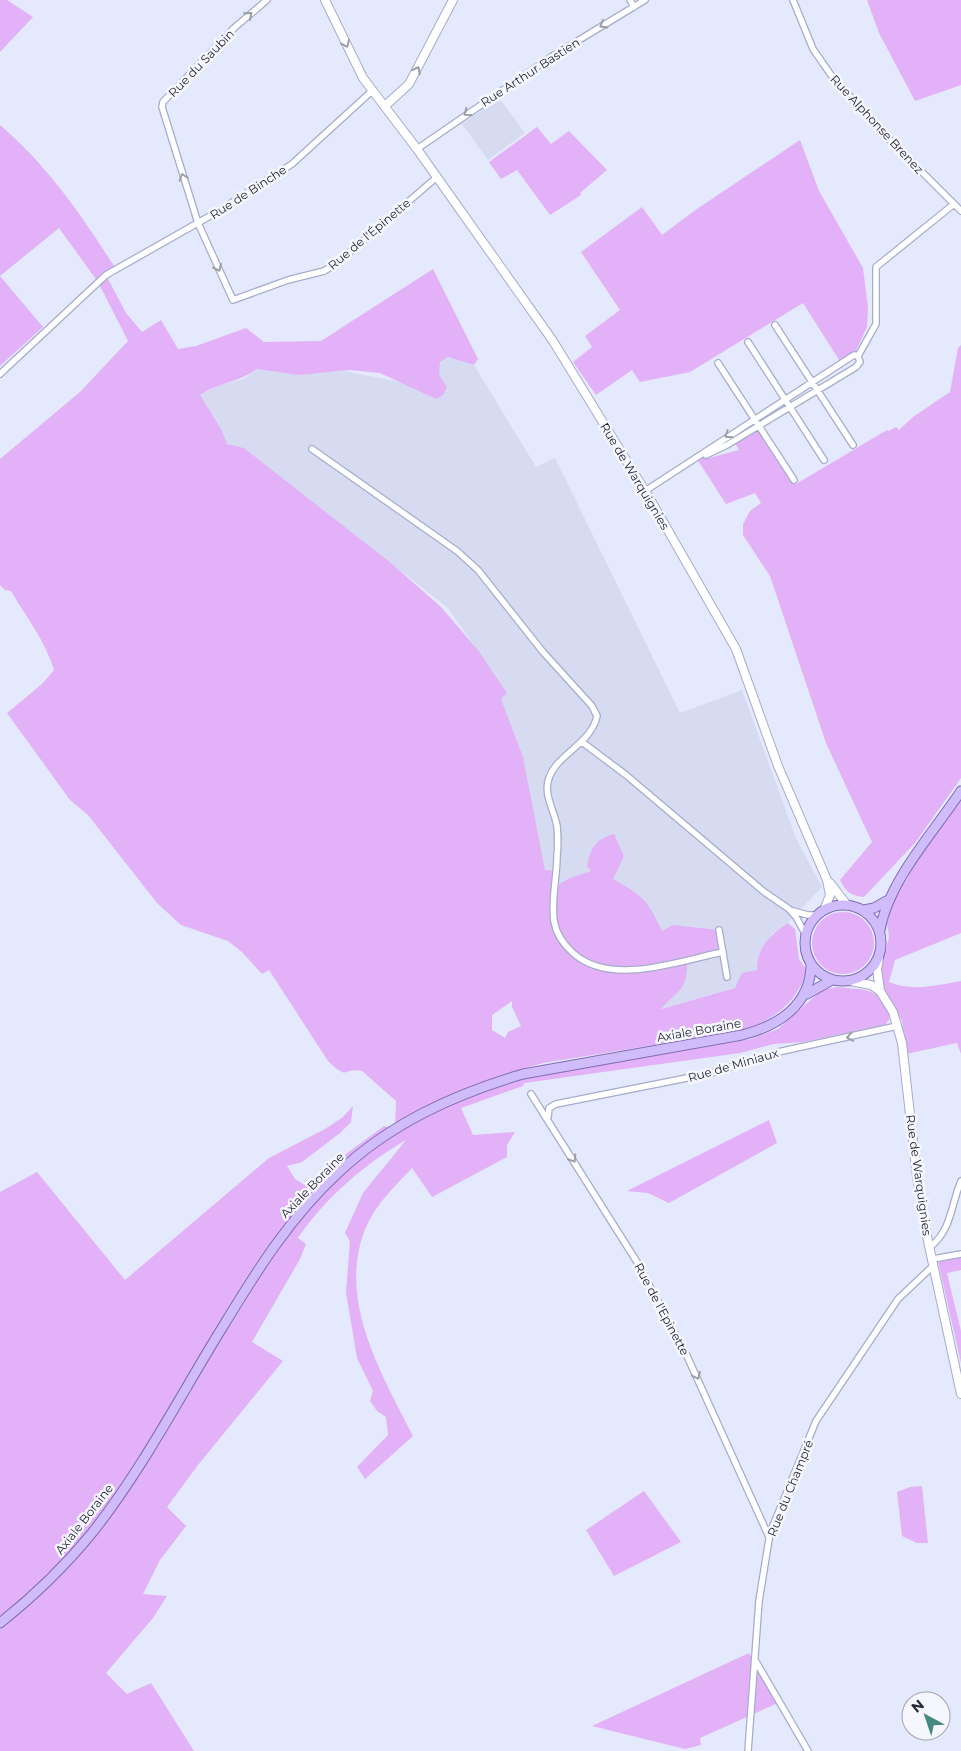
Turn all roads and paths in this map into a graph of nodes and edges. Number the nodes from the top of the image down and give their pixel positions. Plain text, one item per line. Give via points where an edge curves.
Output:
1 (267, 0) edge
2 (325, 0) edge
3 (453, 0) edge
4 (630, 0) edge
5 (645, 0) edge
6 (793, 0) edge
7 (634, 7) junction
8 (373, 90) junction
9 (385, 106) junction
10 (417, 149) junction
11 (437, 177) junction
12 (954, 204) junction
13 (961, 211) edge
14 (198, 223) junction
15 (775, 325) dead end
16 (748, 342) dead end
17 (858, 356) junction
18 (845, 361) junction
19 (718, 362) dead end
20 (855, 367) junction
21 (0, 374) edge
22 (812, 382) junction
23 (817, 389) junction
24 (785, 399) junction
25 (789, 406) junction
26 (754, 419) junction
27 (758, 425) junction
28 (853, 445) dead end
29 (312, 449) dead end
30 (697, 459) junction
31 (824, 460) dead end
32 (794, 480) dead end
33 (645, 491) junction
34 (582, 742) junction
35 (961, 790) edge
36 (827, 880) junction
37 (892, 897) junction
38 (847, 905) junction
39 (789, 909) junction
40 (864, 910) junction
41 (820, 912) junction
42 (719, 930) dead end
43 (880, 930) junction
44 (806, 935) junction
45 (723, 952) junction
46 (879, 958) junction
47 (811, 964) junction
48 (727, 977) dead end
49 (832, 980) junction
50 (850, 981) junction
51 (880, 991) junction
52 (804, 996) junction
53 (897, 1026) junction
54 (531, 1094) dead end
55 (548, 1117) junction
56 (961, 1181) edge
57 (930, 1247) junction
58 (961, 1254) edge
59 (933, 1262) junction
60 (961, 1394) edge
61 (769, 1537) junction
62 (0, 1623) edge
63 (755, 1659) junction
64 (748, 1751) edge
65 (808, 1751) edge

14 -> 1 street, Rue du Saubin via 163,115 163,102 234,28
2 -> 8 street via 357,67
9 -> 3 street via 409,84
4 - 7 street
5 - 7 street, Rue Arthur Bastien
6 - 12 street, Rue Alphonse Brenez via 813,49 831,75 876,126
7 -> 10 street, Rue Arthur Bastien via 539,64
8 - 9 street
8 - 14 street, Rue de Binche via 292,164
9 - 10 street, Rue de Warquignies
10 - 11 street, Rue de Warquignies
14 -> 11 street, Rue de l'Épinette via 233,300 288,280 324,272
11 - 33 street, Rue de Warquignies via 553,341
12 - 13 street, Rue Alphonse Brenez
12 - 17 street via 876,267 876,324
14 - 21 street, Rue de Binche via 106,275
15 - 22 street
16 - 24 street
17 - 18 street
17 - 20 street via 860,362
18 - 20 street via 846,367
18 - 22 street
19 - 26 street
20 - 23 street
22 - 23 street
22 - 24 street
23 - 25 street
23 - 28 street
24 - 25 street
24 - 26 street
25 - 27 street
25 - 31 street
26 - 27 street
26 -> 30 street
27 - 30 street
27 - 32 street
29 - 34 street via 393,504 478,570 543,652 592,706 596,722
30 - 33 street
33 - 36 street, Rue de Warquignies via 736,649 778,766
34 - 39 street
34 - 45 street via 549,777 546,790 556,825 557,871 553,905 560,937 569,949 591,966 620,971
35 - 37 main road via 917,852
36 - 38 street
36 - 41 street via 830,895
37 - 40 main road via 879,906
37 - 43 main road
38 - 40 main road
38 - 41 main road
39 - 41 street via 808,915
39 - 44 street
40 - 43 main road
41 - 44 main road
42 - 45 street
43 - 46 main road
44 - 47 main road via 806,950
45 - 48 street
46 - 50 main road via 862,977
46 - 51 street, Rue de Warquignies
47 - 49 main road
47 - 52 main road via 809,986
49 - 50 main road
49 - 52 main road, Axiale Boraine
50 - 51 street via 871,985
51 - 53 street, Rue de Warquignies via 893,1012
52 - 62 main road, Axiale Boraine via 780,1020 758,1031 523,1074 487,1085 419,1114 364,1150 323,1187 276,1243 96,1528 48,1581
53 -> 55 street, Rue de Miniaux via 796,1048 718,1072 556,1104 549,1108
53 - 57 street, Rue de Warquignies via 902,1043 917,1177
54 - 55 street, Rue de l'Epinette
55 -> 61 street, Rue de l'Epinette via 638,1262 687,1356
56 - 57 street via 944,1231
57 - 59 street, Rue de Warquignies
58 - 59 street
59 - 60 street, Rue de Warquignies
59 - 61 street, Rue du Champré via 898,1299 816,1421
61 - 63 street, Rue du Champré via 759,1602
63 - 64 street, Rue du Champré
63 - 65 street

